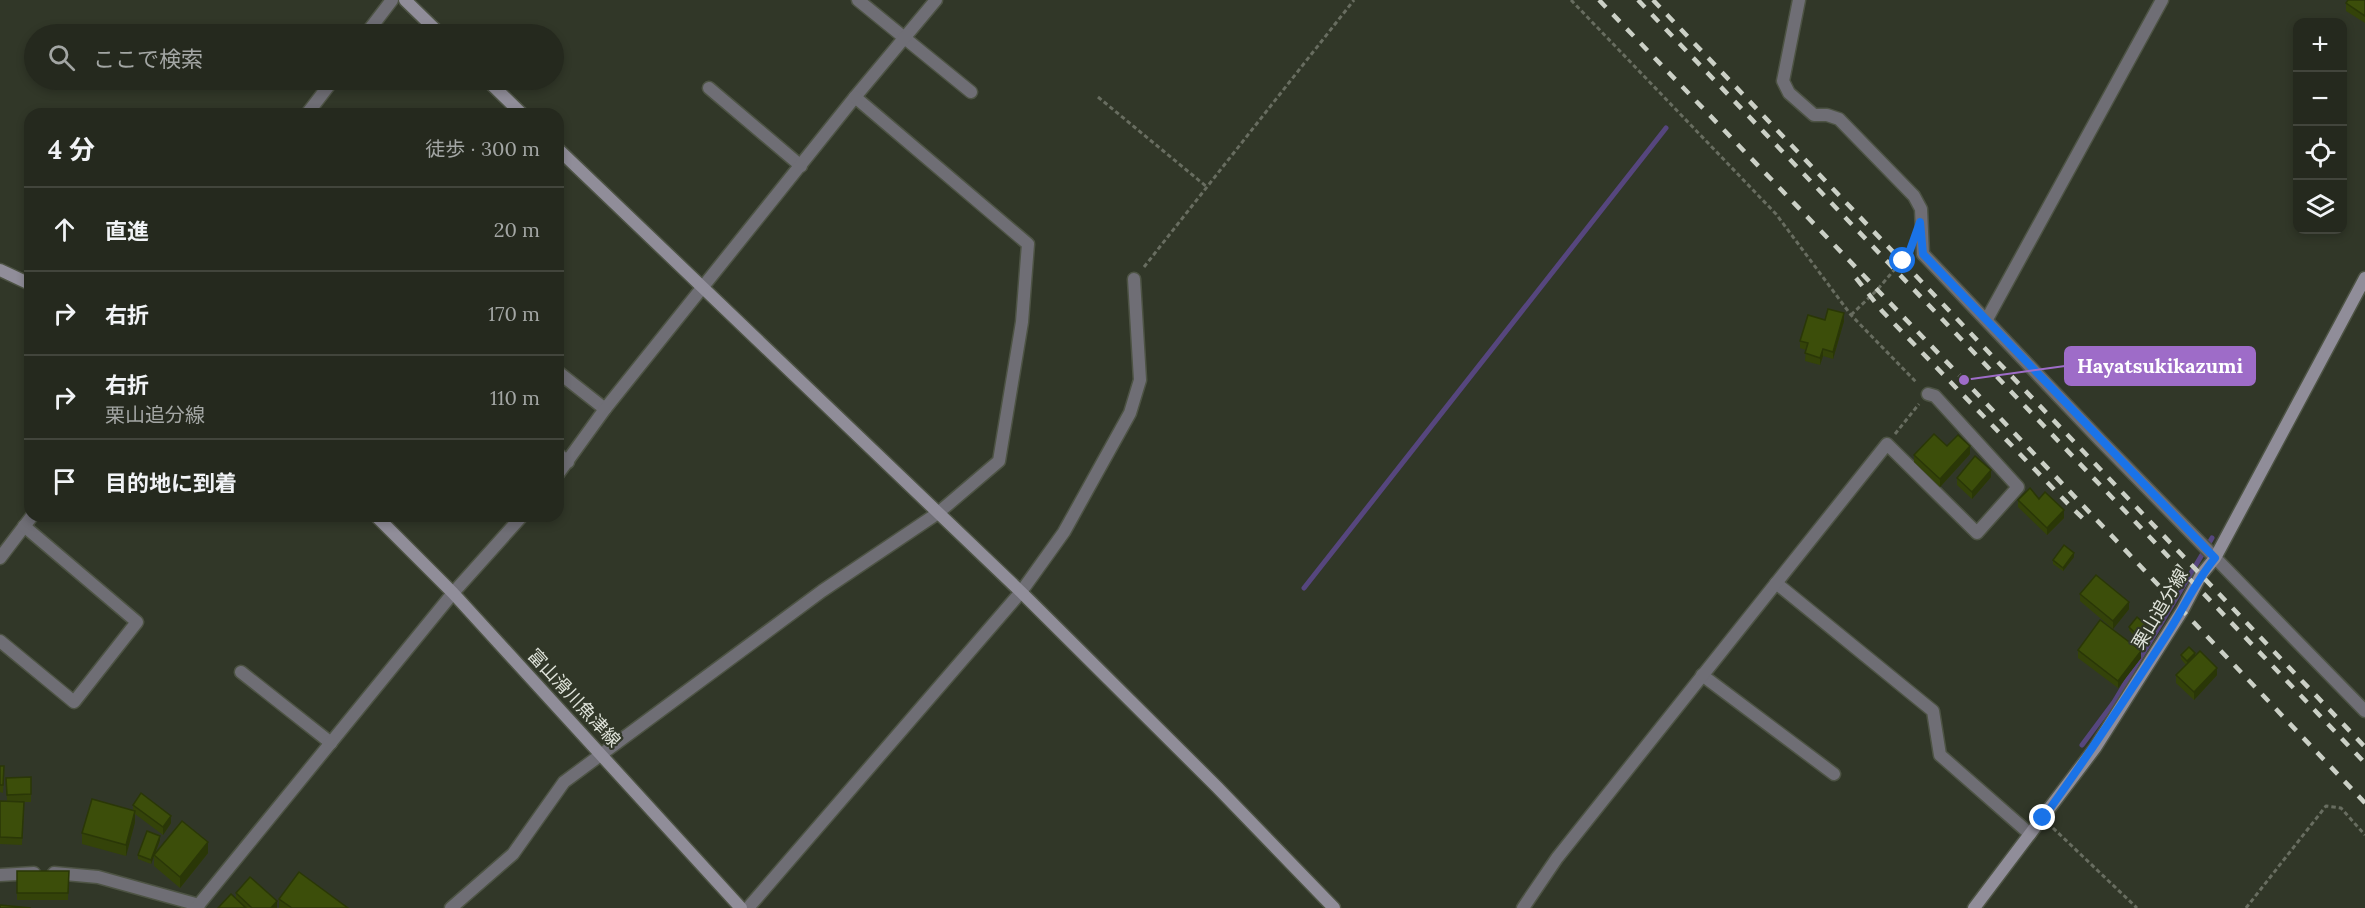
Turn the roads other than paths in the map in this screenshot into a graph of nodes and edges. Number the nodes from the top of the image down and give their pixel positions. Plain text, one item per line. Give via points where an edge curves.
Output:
1 (392, 0) edge
2 (405, 0) edge
3 (858, 0) edge
4 (936, 0) edge
5 (1799, 0) edge
6 (2162, 0) edge
7 (374, 24) edge
8 (430, 24) edge
9 (904, 39) junction
10 (709, 88) dead end
11 (325, 90) edge
12 (497, 90) edge
13 (971, 92) dead end
14 (855, 97) junction
15 (312, 108) edge
16 (516, 108) edge
17 (564, 155) edge
18 (801, 166) junction
19 (0, 270) edge
20 (2365, 278) edge
21 (1134, 279) road end
22 (24, 281) edge
23 (703, 289) junction
24 (1987, 319) junction
25 (564, 377) edge
26 (1928, 394) road end
27 (605, 409) junction
28 (564, 457) edge
29 (938, 513) junction
30 (27, 522) edge
31 (382, 522) edge
32 (517, 522) edge
33 (24, 526) junction
34 (0, 558) edge
35 (2215, 558) junction
36 (1776, 583) junction
37 (1021, 592) junction
38 (453, 593) junction
39 (0, 641) edge
40 (241, 672) dead end
41 (1702, 675) junction
42 (2365, 711) edge
43 (331, 743) junction
44 (602, 754) junction
45 (1834, 774) dead end
46 (2030, 834) junction
47 (0, 875) edge
48 (197, 906) edge
49 (451, 908) edge
50 (741, 908) edge
51 (748, 908) edge
52 (1334, 908) edge
53 (1523, 908) edge
54 (1974, 908) edge

1 - 7 street
2 - 8 main road
3 - 9 street
4 - 9 street
5 - 24 street via 1783,81 1789,93 1814,115 1839,119 1914,196 1920,209 1923,254
6 - 24 street
9 - 13 street
9 - 14 street
10 - 18 street
11 - 15 street
12 - 16 main road
14 - 18 street
14 - 29 street via 1028,244 1022,322 999,461
17 - 23 main road
18 - 23 street
19 - 22 main road
20 - 35 main road, 栗山追分線
21 - 37 street via 1140,380 1130,413 1064,532
23 - 27 street
23 - 29 main road
24 - 35 street
25 - 27 street
26 - 36 street via 1935,396 2018,487 1977,533 1887,444
27 - 28 street
29 - 37 main road
29 - 44 street via 822,591
30 - 33 street
31 - 38 main road, 富山滑川魚津線
32 - 38 street
33 - 34 street
33 - 39 street via 137,622 74,702
35 - 42 street
35 - 46 main road, 栗山追分線 via 2201,574 2182,612 2095,748
36 - 41 street
36 - 46 street via 1933,711 1940,755
37 - 51 street
37 - 52 main road
38 - 43 street
38 - 44 main road, 富山滑川魚津線
40 - 43 street
41 - 45 street
41 - 53 street via 1557,858
43 - 48 street
44 - 49 street via 564,782 513,854
44 - 50 main road, 富山滑川魚津線
46 - 54 main road, 栗山追分線
47 - 48 street via 46,872 98,877

